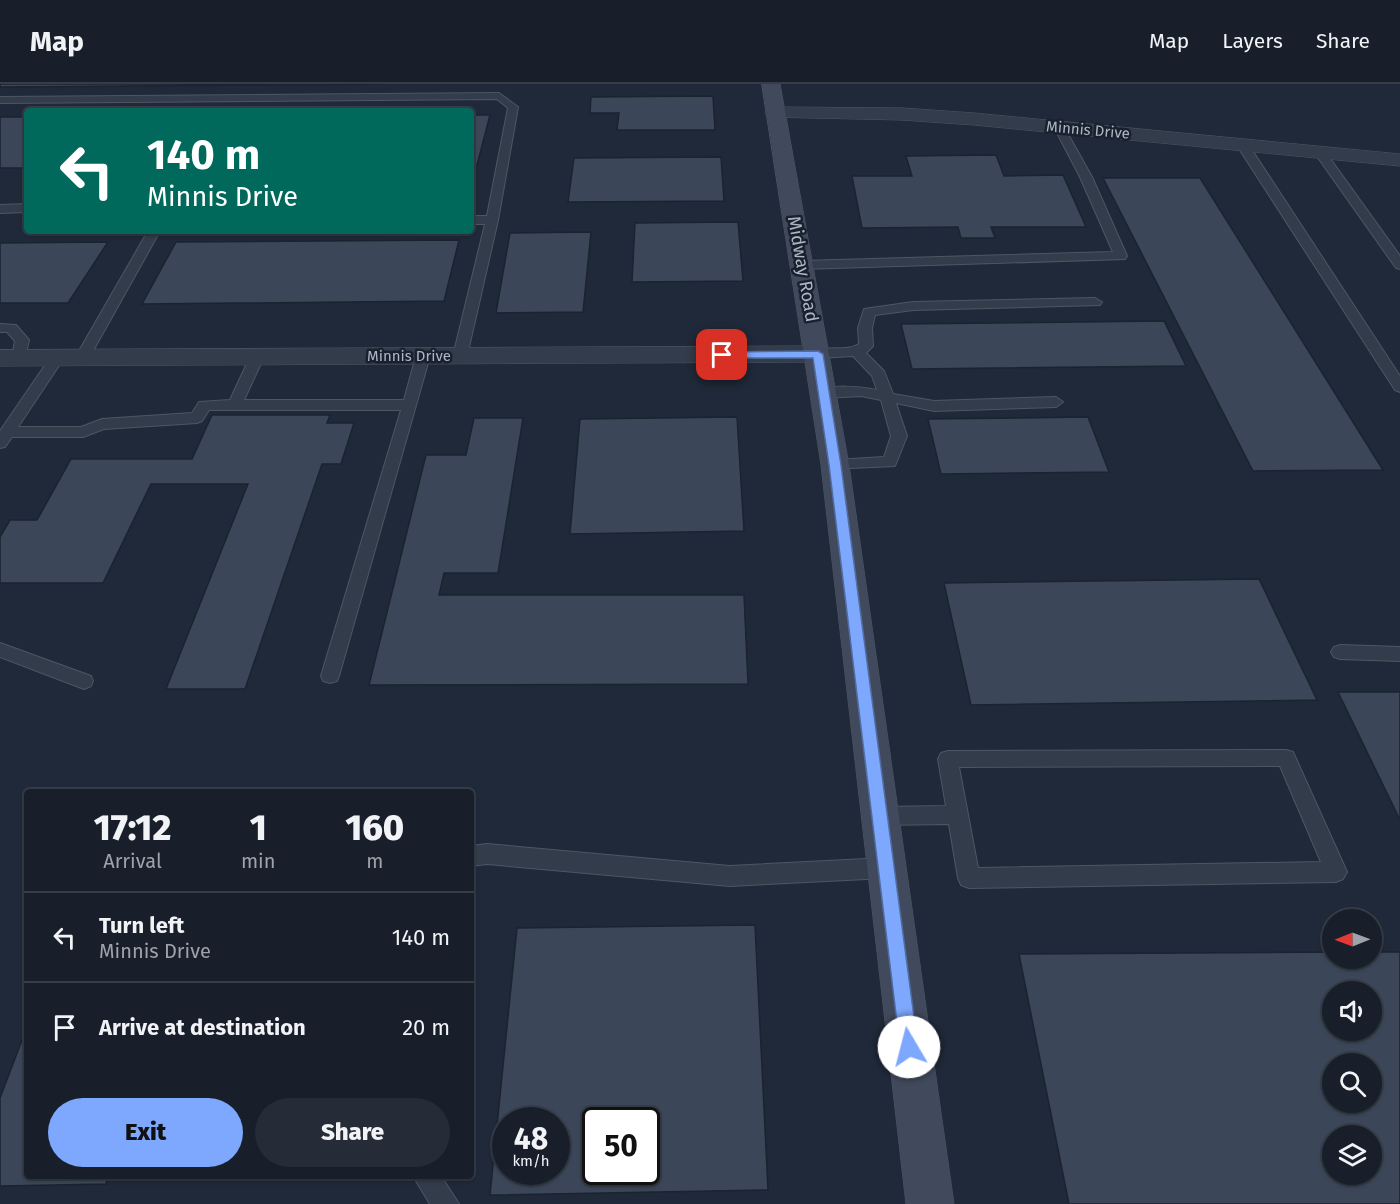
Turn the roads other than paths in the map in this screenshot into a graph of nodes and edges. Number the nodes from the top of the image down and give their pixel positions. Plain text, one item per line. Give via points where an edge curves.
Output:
1 (773, 99) edge
2 (0, 100) edge
3 (1059, 127) junction
4 (1242, 144) junction
5 (1320, 152) junction
6 (1400, 160) edge
7 (0, 208) edge
8 (24, 208) edge
9 (474, 220) edge
10 (492, 220) junction
11 (152, 234) edge
12 (1380, 236) junction
13 (1400, 236) edge
14 (1400, 265) edge
15 (802, 266) junction
16 (1095, 302) dead end
17 (0, 328) edge
18 (857, 352) junction
19 (818, 354) junction
20 (423, 356) junction
21 (460, 356) junction
22 (257, 357) junction
23 (9, 358) edge
24 (69, 358) junction
25 (1400, 387) edge
26 (824, 393) junction
27 (887, 397) junction
28 (1056, 402) dead end
29 (236, 405) junction
30 (410, 405) junction
31 (4, 438) edge
32 (835, 465) junction
33 (0, 650) edge
34 (1340, 652) dead end
35 (1400, 654) edge
36 (330, 676) dead end
37 (84, 681) dead end
38 (879, 816) junction
39 (958, 816) junction
40 (474, 856) edge
41 (886, 868) junction
42 (428, 1179) edge
43 (446, 1204) edge
44 (930, 1204) edge

1 - 3 street, Minnis Drive
1 - 15 main road, Midway Road
2 - 10 lane via 499,96 513,107
3 - 4 street, Minnis Drive
3 - 15 lane via 1121,256
4 - 5 street, Minnis Drive
4 - 25 lane
5 - 6 street, Minnis Drive
5 - 12 lane
7 - 8 lane
9 - 10 lane
10 - 21 lane
11 - 24 lane
12 - 13 lane
12 - 14 lane
15 - 19 main road, Midway Road
16 - 18 lane via 913,306 869,312 866,346
17 - 23 lane via 11,328 22,339
18 - 19 lane
18 - 27 lane via 879,374
19 - 21 street, Minnis Drive
19 - 26 main road, Midway Road
20 - 21 street, Minnis Drive
20 - 22 street, Minnis Drive
20 - 30 lane
22 - 24 street, Minnis Drive
22 - 29 lane
23 - 24 street, Minnis Drive
24 - 31 lane
26 - 27 lane via 861,391
26 - 32 main road, Midway Road
27 - 28 lane via 934,406
27 - 32 lane via 899,436 890,462
29 - 30 lane
29 - 31 lane via 204,405 197,418 102,423 83,432
30 - 36 lane
32 - 38 main road, Midway Road
33 - 37 lane
34 - 35 lane
38 - 39 lane
38 - 41 main road, Midway Road
39 - 39 lane via 948,759 1286,759 1336,872 969,878
40 - 41 lane via 730,876
41 - 44 main road, Midway Road
42 - 43 lane

